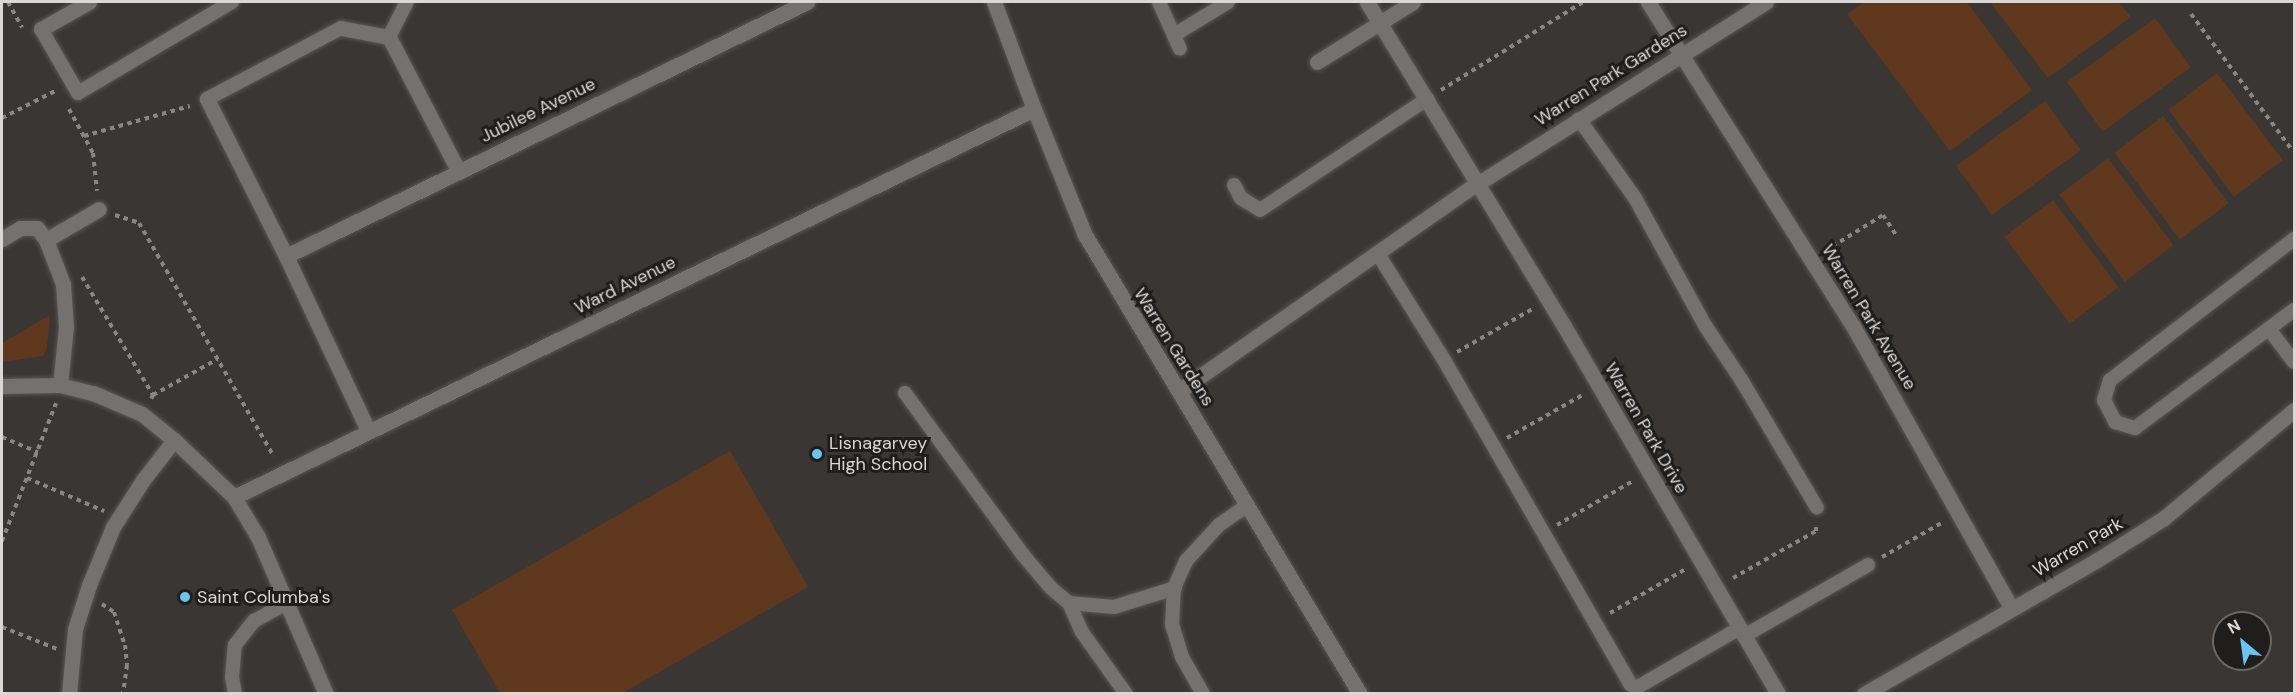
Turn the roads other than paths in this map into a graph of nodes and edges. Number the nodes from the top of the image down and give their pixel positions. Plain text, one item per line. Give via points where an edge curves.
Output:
1 (89, 2) edge
2 (232, 2) edge
3 (407, 2) edge
4 (807, 2) edge
5 (994, 2) edge
6 (1159, 2) edge
7 (1228, 2) edge
8 (1367, 2) edge
9 (1413, 2) edge
10 (1648, 2) edge
11 (1766, 2) edge
12 (1380, 22) junction
13 (341, 28) joint
14 (41, 29) joint
15 (1174, 35) junction
16 (389, 37) junction
17 (1180, 49) dead end
18 (1682, 54) junction
19 (1317, 62) dead end
20 (207, 99) joint
21 (1427, 99) junction
22 (1034, 109) junction
23 (1579, 119) junction
24 (458, 170) junction
25 (1478, 183) junction
26 (1234, 185) dead end
27 (99, 209) road end
28 (2, 239) edge
29 (2295, 239) edge
30 (46, 240) junction
31 (1378, 254) junction
32 (286, 256) junction
33 (2295, 310) edge
34 (2269, 329) junction
35 (2295, 362) edge
36 (60, 385) junction
37 (2, 386) edge
38 (1179, 391) junction
39 (905, 393) dead end
40 (2295, 410) edge
41 (369, 430) junction
42 (174, 440) junction
43 (234, 497) junction
44 (1248, 505) junction
45 (1817, 508) road end
46 (1868, 565) road end
47 (1175, 588) junction
48 (286, 603) junction
49 (1069, 603) junction
50 (2011, 608) junction
51 (1742, 632) junction
52 (69, 693) edge
53 (235, 693) edge
54 (326, 693) edge
55 (1126, 693) edge
56 (1203, 693) edge
57 (1360, 693) edge
58 (1779, 693) edge
59 (1864, 693) edge

1 - 14 street
2 - 14 lane via 78,93
3 - 16 lane
4 - 24 street, Jubilee Avenue
5 - 22 street, Warren Gardens
6 - 15 lane
7 - 15 lane
8 - 12 street, Warren Park Drive
9 - 12 street
10 - 18 street, Warren Park Avenue
11 - 18 street, Warren Park Gardens
12 - 19 street
12 - 21 street, Warren Park Drive
13 - 16 street
13 - 20 lane
15 - 17 lane
16 - 24 street
18 - 23 street, Warren Park Gardens
18 - 50 street, Warren Park Avenue via 1853,326
20 - 32 street
21 - 25 street, Warren Park Drive
21 - 26 lane via 1260,210 1241,198
22 - 38 street, Warren Gardens via 1085,235
22 - 41 street, Ward Avenue
23 - 25 street, Warren Park Gardens
23 - 45 lane via 1635,198 1706,327
24 - 32 street, Jubilee Avenue
25 - 31 street, Warren Park Gardens
25 - 51 street, Warren Park Drive
27 - 30 street
28 - 30 street via 20,228 37,228
29 - 34 lane via 2110,380 2104,400 2115,422 2135,428
30 - 36 street via 63,284 66,327
31 - 38 street, Warren Park Gardens
31 - 51 lane via 1444,360 1630,684 1636,688
32 - 41 street
33 - 34 lane
34 - 35 lane
36 - 37 street
36 - 42 street via 93,393 142,414
38 - 44 street, Warren Gardens
39 - 49 lane via 1023,555
40 - 50 street, Warren Park via 2164,518
41 - 43 street, Ward Avenue
42 - 43 street
42 - 52 street via 113,527 75,629
43 - 48 street via 258,537
44 - 47 lane via 1219,525 1186,561
44 - 57 street, Warren Gardens
46 - 51 lane
47 - 49 lane via 1114,607
47 - 56 lane via 1172,625 1182,657
48 - 53 lane via 254,621 236,645 232,677
48 - 54 street
49 - 55 lane via 1082,632
50 - 59 street, Warren Park
51 - 58 street, Warren Park Drive

